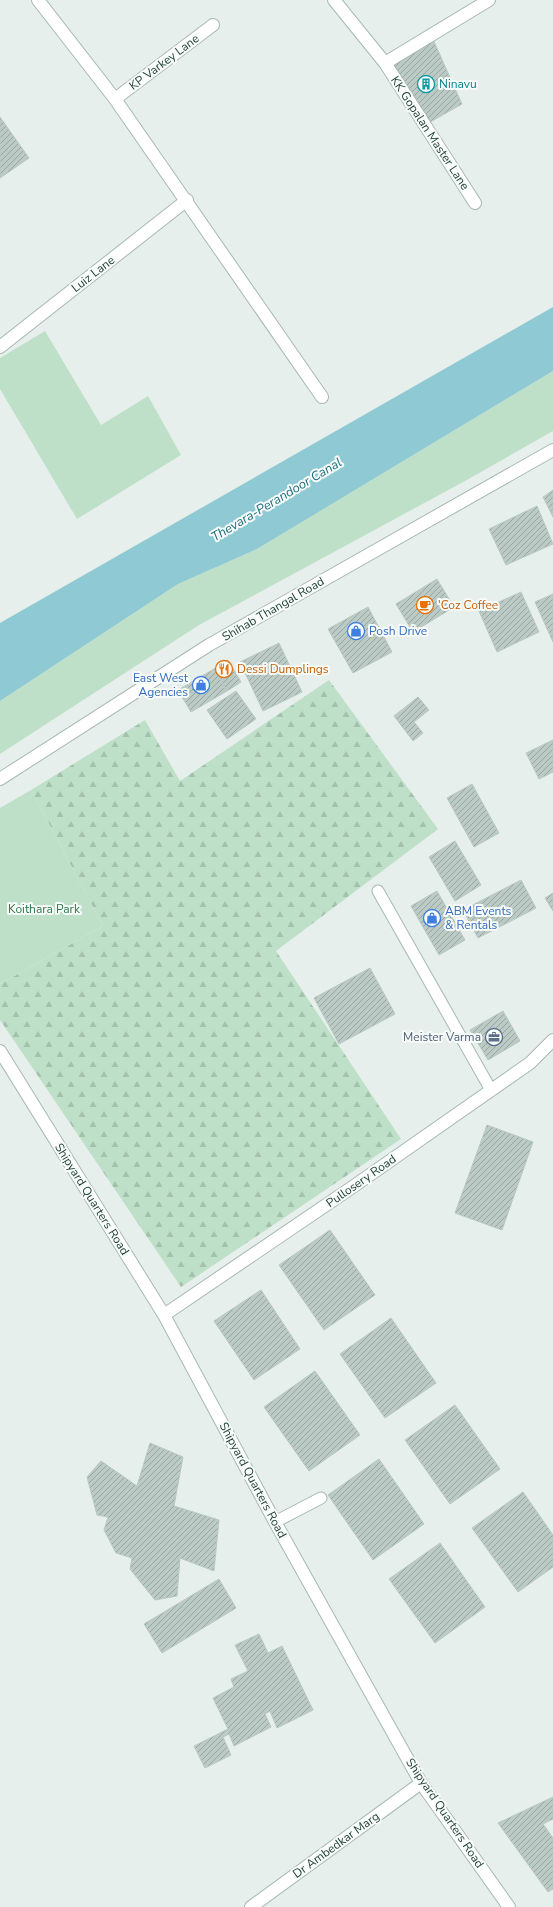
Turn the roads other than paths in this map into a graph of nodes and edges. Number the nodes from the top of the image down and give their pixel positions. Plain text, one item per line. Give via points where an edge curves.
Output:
1 (38, 0) edge
2 (334, 0) edge
3 (489, 0) edge
4 (213, 25) dead end
5 (385, 63) junction
6 (115, 99) junction
7 (187, 200) junction
8 (475, 203) dead end
9 (2, 341) edge
10 (322, 397) dead end
11 (553, 450) edge
12 (0, 779) edge
13 (378, 891) dead end
14 (553, 1040) edge
15 (0, 1051) edge
16 (491, 1090) junction
17 (164, 1315) junction
18 (321, 1498) dead end
19 (275, 1522) junction
20 (421, 1783) junction
21 (251, 1907) edge
22 (509, 1907) edge

1 - 6 street
2 - 5 street, KK Gopalan Master Lane
3 - 5 street, KK Gopalan Master Lane
4 - 6 street, KP Varkey Lane
5 - 8 street, KK Gopalan Master Lane
6 - 7 street
7 - 9 street, Luiz Lane
7 - 10 street
11 - 12 street, Shihab Thangal Road via 209,645
13 - 16 lane
14 - 16 street, Pullosery Road via 530,1063
15 - 17 street, Shipyard Quarters Road
16 - 17 street, Pullosery Road
17 - 19 street, Shipyard Quarters Road
18 - 19 lane
19 - 20 street, Shipyard Quarters Road
20 - 21 street, Dr Ambedkar Marg
20 - 22 street, Shipyard Quarters Road

